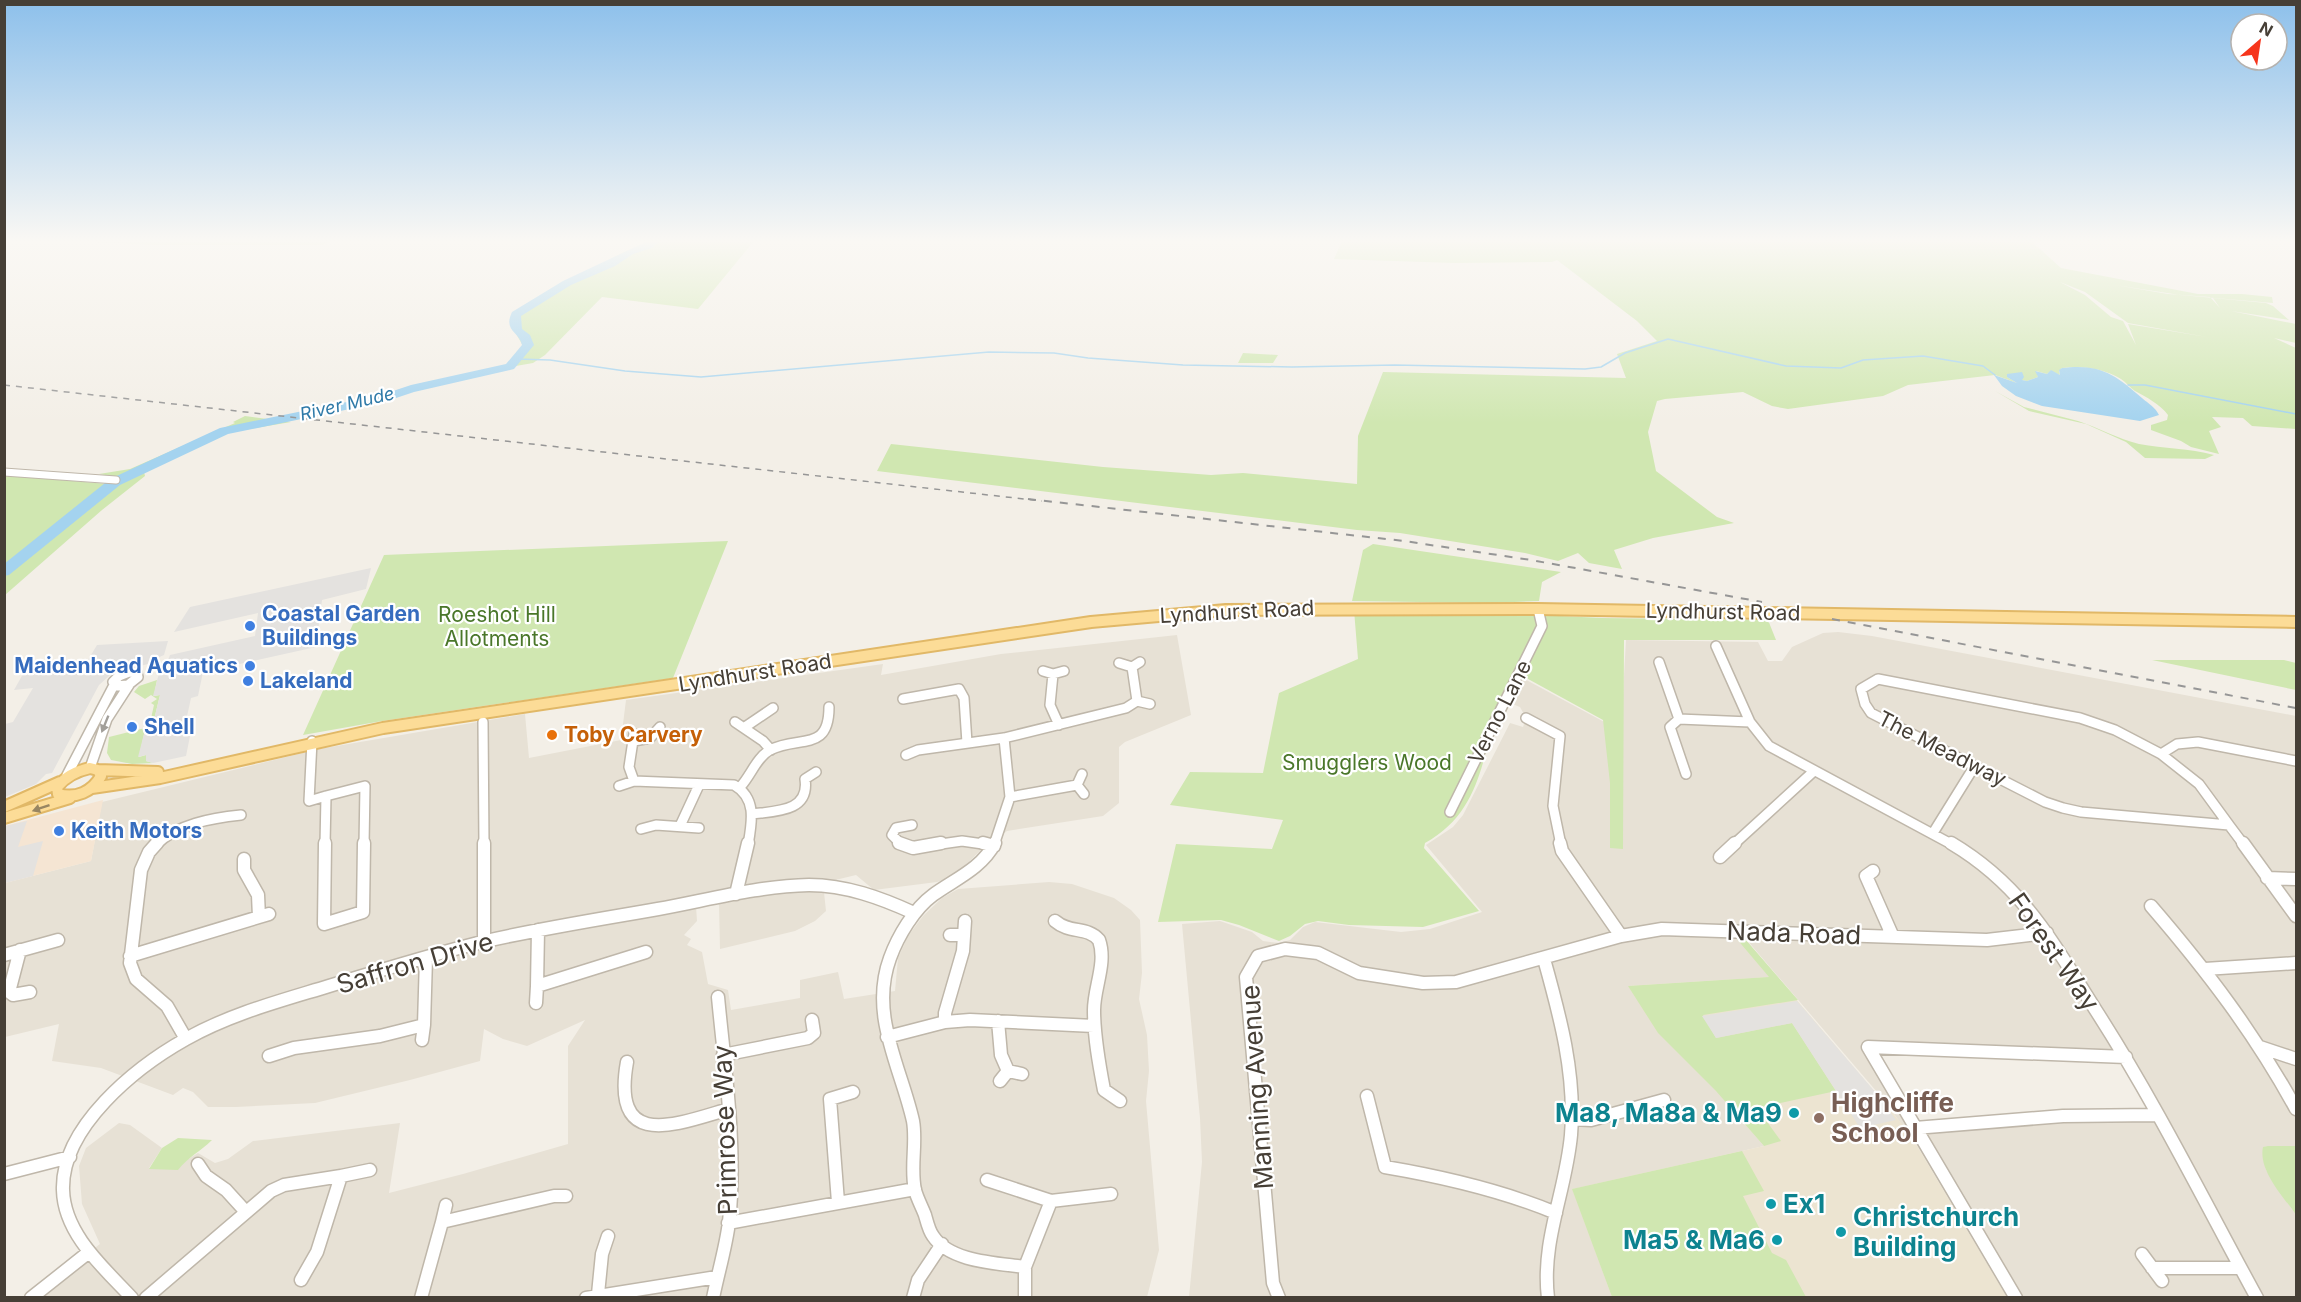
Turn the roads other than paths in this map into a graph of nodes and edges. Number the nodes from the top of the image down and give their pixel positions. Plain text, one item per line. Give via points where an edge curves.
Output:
1 (4, 472) edge
2 (116, 480) dead end
3 (1538, 609) junction
4 (2296, 622) edge
5 (1716, 646) dead end
6 (1659, 662) dead end
7 (1119, 663) dead end
8 (1064, 670) dead end
9 (1043, 671) dead end
10 (1053, 675) junction
11 (114, 684) junction
12 (129, 685) junction
13 (903, 699) dead end
14 (1137, 701) junction
15 (1150, 704) dead end
16 (829, 707) dead end
17 (772, 708) dead end
18 (1526, 718) dead end
19 (1679, 719) junction
20 (483, 722) dead end
21 (1750, 722) junction
22 (1059, 725) junction
23 (660, 727) dead end
24 (1004, 738) junction
25 (312, 741) junction
26 (967, 743) junction
27 (771, 750) junction
28 (2161, 754) junction
29 (906, 755) dead end
30 (2296, 761) edge
31 (1974, 767) junction
32 (94, 769) junction
33 (190, 770) junction
34 (1814, 771) junction
35 (816, 772) dead end
36 (1082, 774) dead end
37 (1686, 774) dead end
38 (794, 778) dead end
39 (64, 779) junction
40 (805, 779) junction
41 (634, 781) junction
42 (699, 785) junction
43 (1077, 785) junction
44 (619, 786) dead end
45 (741, 786) junction
46 (92, 788) junction
47 (1084, 794) dead end
48 (76, 796) junction
49 (326, 796) junction
50 (1010, 797) junction
51 (4, 807) edge
52 (1449, 812) dead end
53 (752, 814) junction
54 (242, 815) dead end
55 (4, 818) edge
56 (912, 825) dead end
57 (2231, 825) junction
58 (680, 826) junction
59 (699, 828) dead end
60 (641, 829) dead end
61 (1933, 833) junction
62 (994, 846) junction
63 (1720, 857) dead end
64 (244, 859) dead end
65 (1866, 874) dead end
66 (2267, 878) junction
67 (2296, 879) edge
68 (736, 894) junction
69 (2151, 906) dead end
70 (914, 913) junction
71 (2296, 916) edge
72 (965, 921) dead end
73 (1055, 921) dead end
74 (538, 930) junction
75 (2047, 933) junction
76 (964, 934) junction
77 (950, 935) dead end
78 (1621, 936) junction
79 (1893, 937) junction
80 (58, 940) dead end
81 (484, 942) junction
82 (20, 950) junction
83 (646, 952) dead end
84 (4, 955) edge
85 (130, 956) junction
86 (426, 958) junction
87 (1544, 959) junction
88 (2296, 963) edge
89 (2205, 969) junction
90 (537, 986) junction
91 (30, 992) dead end
92 (718, 997) dead end
93 (536, 1003) dead end
94 (812, 1020) dead end
95 (999, 1021) junction
96 (945, 1022) junction
97 (424, 1025) junction
98 (1094, 1026) junction
99 (887, 1036) junction
100 (186, 1039) junction
101 (422, 1040) dead end
102 (2260, 1047) junction
103 (723, 1054) junction
104 (269, 1056) dead end
105 (2126, 1057) junction
106 (2296, 1059) edge
107 (627, 1062) dead end
108 (1022, 1074) dead end
109 (853, 1092) dead end
110 (1367, 1096) dead end
111 (1664, 1100) dead end
112 (1120, 1101) dead end
113 (729, 1109) junction
114 (2296, 1109) edge
115 (2156, 1115) junction
116 (1571, 1119) junction
117 (1915, 1128) junction
118 (70, 1157) junction
119 (198, 1164) dead end
120 (370, 1170) dead end
121 (4, 1174) edge
122 (341, 1176) junction
123 (987, 1180) dead end
124 (915, 1189) junction
125 (1111, 1194) dead end
126 (566, 1196) dead end
127 (1051, 1201) junction
128 (838, 1202) junction
129 (446, 1205) dead end
130 (246, 1212) junction
131 (1556, 1213) junction
132 (442, 1222) junction
133 (729, 1223) junction
134 (608, 1236) dead end
135 (942, 1244) junction
136 (89, 1252) junction
137 (2142, 1254) dead end
138 (1025, 1267) junction
139 (2152, 1268) junction
140 (2240, 1268) junction
141 (717, 1277) junction
142 (302, 1280) dead end
143 (2163, 1281) dead end
144 (592, 1296) edge
145 (31, 1298) edge
146 (132, 1298) edge
147 (146, 1298) edge
148 (421, 1298) edge
149 (713, 1298) edge
150 (913, 1298) edge
151 (1025, 1298) edge
152 (1279, 1298) edge
153 (1548, 1298) edge
154 (2016, 1298) edge
155 (2257, 1298) edge

1 - 2 street
3 - 4 main road, Lyndhurst Road
3 - 25 main road, Lyndhurst Road via 1226,610 1118,619
3 - 52 street, Verno Lane via 1542,626
5 - 21 street, Forest Way
6 - 19 street
7 - 14 street via 1136,664
8 - 10 street
9 - 10 street
10 - 22 street via 1050,705
11 - 12 street
11 - 12 street via 122,674 137,673 137,679
11 - 39 street
12 -> 32 street via 107,719
13 - 26 street via 916,691 959,689
14 - 15 street
14 - 22 street via 1126,708
16 - 27 street via 830,715 819,737
17 - 27 street via 740,724
18 - 78 street via 1560,736 1553,807 1562,851
19 - 21 street
19 - 37 street via 1670,727
20 - 81 street
21 - 34 street, Forest Way via 1769,746
22 - 24 street
23 - 41 street via 650,738 634,738 629,767
24 - 26 street
24 - 50 street
25 - 33 main road, Lyndhurst Road
25 - 49 street via 309,801
26 - 29 street
27 - 45 street
28 - 30 street via 2177,744 2198,742
28 - 31 street, The Meadway via 2115,730 2080,718 1878,679 1861,689 1871,713
28 - 57 street, The Meadway via 2199,784
31 - 57 street, The Meadway via 2063,808
31 - 61 street
32 - 33 main road, Lyndhurst Road
32 - 39 main road
32 - 46 main road via 101,776
33 - 46 main road, Lyndhurst Road
34 - 61 street, Forest Way
34 - 63 street
35 - 40 street
36 - 43 street
38 - 40 street
39 - 48 main road via 57,787 58,795
39 - 51 main road
40 - 53 street via 806,796 796,806
41 - 42 street
41 - 44 street
42 - 45 street
42 - 58 street
43 - 47 street
43 - 50 street
45 - 53 street via 748,792
46 - 48 main road, Lyndhurst Road
48 -> 55 main road
49 - 49 street via 324,912 324,924 363,912 365,786
50 - 62 street
53 - 68 street
54 - 85 street via 181,828 148,853 141,871
56 - 62 street via 896,828 892,835 895,841 911,849 955,840
57 - 66 street
58 - 59 street
58 - 60 street
61 - 75 street, Forest Way via 1979,860 2018,896
62 - 70 street via 975,867 931,896
64 - 85 street via 244,870 264,915
65 - 79 street
66 - 67 street
66 - 71 street
68 - 70 street, Saffron Drive via 816,885 870,896
68 - 74 street, Saffron Drive
69 - 89 street
70 - 99 street via 894,948 882,988
72 - 76 street
73 - 98 street via 1063,934 1078,929 1090,932 1100,942
74 - 81 street, Saffron Drive
74 - 90 street
75 - 79 street, Nada Road via 1987,940
75 - 105 street, Forest Way
76 - 77 street
76 - 96 street
78 - 79 street, Nada Road via 1690,929
78 - 87 street, Nada Road
80 - 82 street
81 - 86 street, Saffron Drive
82 - 84 street
82 - 91 street via 9,992 13,996
83 - 90 street
85 - 100 street via 134,977 174,1014
86 - 97 street
86 - 100 street, Saffron Drive via 309,993
87 - 116 street via 1568,1056
87 - 152 street, Manning Avenue via 1456,982 1423,983 1359,973 1318,953 1285,949 1258,956 1246,977 1273,1283
88 - 89 street
89 - 102 street
90 - 93 street
92 - 103 street, Primrose Way
94 - 103 street via 814,1033 808,1038
95 - 96 street
95 - 98 street
95 - 108 street via 1004,1076
96 - 99 street
97 - 101 street
97 - 104 street
98 - 112 street via 1104,1090
99 - 124 street via 913,1123
100 - 118 street, Saffron Drive via 114,1091 81,1131
102 - 106 street
102 - 114 street
103 - 113 street, Primrose Way
105 - 115 street, Forest Way
105 - 117 street via 1868,1047
107 - 113 street via 625,1102 630,1112 644,1123 667,1127
109 - 128 street via 830,1099
110 - 131 street via 1385,1167 1453,1178 1516,1195
111 - 116 street via 1591,1120
113 - 133 street, Primrose Way
115 - 117 street via 2063,1116
115 - 140 street, Forest Way
116 - 131 street
117 - 154 street
118 - 121 street
118 - 136 street, Saffron Drive via 64,1177 65,1200
119 - 130 street
120 - 122 street
122 - 130 street via 278,1187
122 - 142 street via 317,1252
123 - 127 street
124 - 128 street
124 - 135 street via 933,1237
125 - 127 street
126 - 132 street
127 - 138 street
128 - 133 street via 808,1211
129 - 132 street
130 - 147 street
131 - 153 street via 1545,1260
132 - 148 street
133 - 141 street, Primrose Way
134 - 144 street
135 - 138 street via 956,1255 972,1260
135 - 150 street via 918,1280
136 - 145 street
136 - 146 street, Saffron Drive
137 - 139 street
138 - 151 street
139 - 140 street
139 - 143 street
140 - 155 street, Forest Way
141 - 144 street
141 - 149 street, Primrose Way

